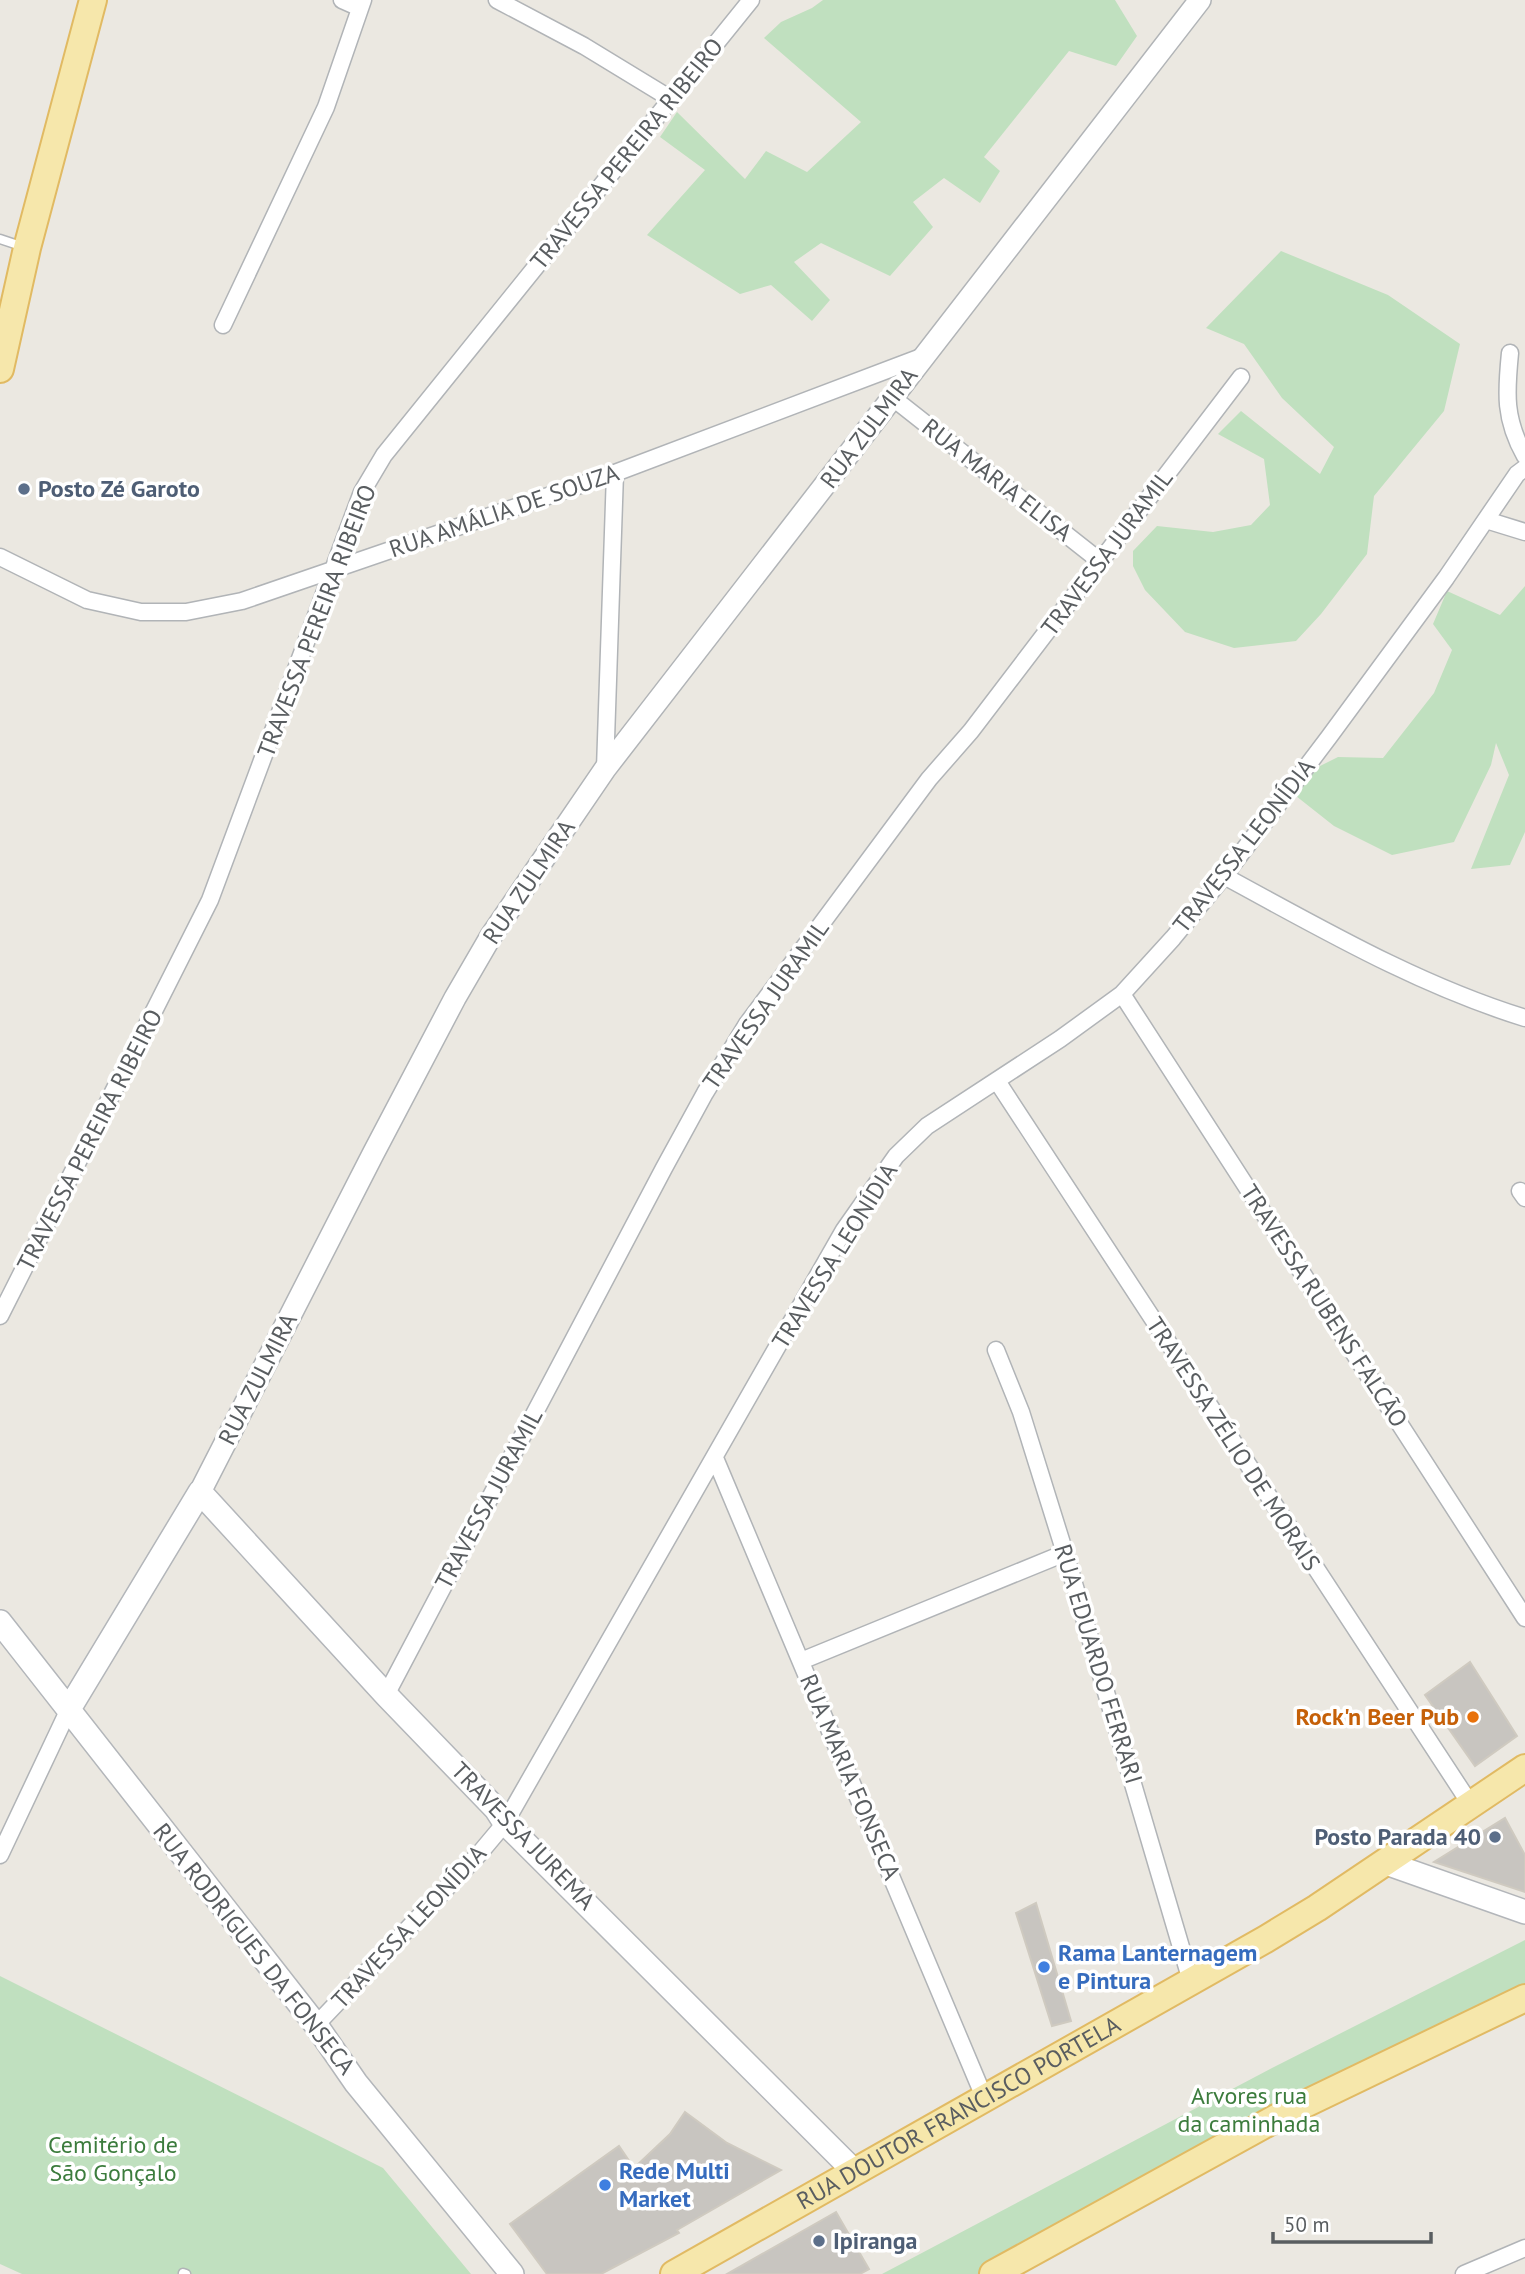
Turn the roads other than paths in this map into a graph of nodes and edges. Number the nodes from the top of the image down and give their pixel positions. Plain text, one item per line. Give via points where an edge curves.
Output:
1 (93, 0) edge
2 (342, 0) edge
3 (497, 0) edge
4 (751, 0) edge
5 (1199, 0) edge
6 (362, 4) edge
7 (671, 99) junction
8 (0, 239) edge
9 (27, 248) junction
10 (223, 325) dead end
11 (1510, 353) dead end
12 (923, 356) junction
13 (0, 369) edge
14 (1241, 377) dead end
15 (893, 398) junction
16 (1525, 456) edge
17 (1525, 468) edge
18 (615, 473) junction
19 (1486, 520) junction
20 (1525, 533) edge
21 (0, 557) edge
22 (1101, 562) junction
23 (333, 571) junction
24 (605, 769) junction
25 (1224, 876) junction
26 (1122, 995) junction
27 (1525, 1018) edge
28 (997, 1081) junction
29 (0, 1316) edge
30 (996, 1350) dead end
31 (715, 1458) junction
32 (200, 1492) junction
33 (1065, 1553) junction
34 (1525, 1618) edge
35 (0, 1622) edge
36 (801, 1661) junction
37 (386, 1695) junction
38 (69, 1709) junction
39 (1525, 1768) edge
40 (1471, 1805) junction
41 (505, 1823) junction
42 (0, 1854) edge
43 (1386, 1863) junction
44 (1525, 1912) edge
45 (1191, 1981) junction
46 (1525, 1998) edge
47 (316, 2025) junction
48 (984, 2097) junction
49 (855, 2172) junction
50 (1525, 2248) edge
51 (512, 2274) edge
52 (674, 2274) edge
53 (993, 2274) edge
54 (1464, 2274) edge

1 - 9 main road
2 - 6 street
3 - 7 street
4 - 7 street, TRAVESSA PEREIRA RIBEIRO
5 - 12 street, RUA ZULMIRA
6 - 10 street via 326,107
7 - 23 street, TRAVESSA PEREIRA RIBEIRO via 384,455 362,492
8 - 9 lane
9 - 13 main road
11 - 16 street via 1508,414
12 - 15 street, RUA ZULMIRA
12 - 18 street, RUA AMÁLIA DE SOUZA
14 - 22 street, TRAVESSA JURAMIL
15 - 22 street, RUA MARIA ELISA
15 - 24 street, RUA ZULMIRA
17 - 19 street, TRAVESSA LEONÍDIA
18 - 23 street, RUA AMÁLIA DE SOUZA
18 - 24 street
19 - 20 street
19 - 25 street, TRAVESSA LEONÍDIA
21 - 23 street, RUA AMÁLIA DE SOUZA via 88,600 141,612 186,612 242,601
22 - 37 street, TRAVESSA JURAMIL via 929,779 747,1024 670,1157
23 - 29 street, TRAVESSA PEREIRA RIBEIRO via 210,900
24 - 32 street, RUA ZULMIRA via 491,936 456,998
25 - 26 street, TRAVESSA LEONÍDIA
25 - 27 street via 1372,956 1439,987
26 - 28 street, TRAVESSA LEONÍDIA
26 - 34 street, TRAVESSA RUBENS FALCÃO
28 - 31 street, TRAVESSA LEONÍDIA via 927,1126 896,1156 844,1230
28 - 40 street, TRAVESSA ZÉLIO DE MORAIS
30 - 33 street, RUA EDUARDO FERRARI via 1021,1412
31 - 36 street, RUA MARIA FONSECA
31 - 41 street, TRAVESSA LEONÍDIA
32 - 37 main road, TRAVESSA JUREMA
32 - 38 main road, RUA ZULMIRA
33 - 36 street
33 - 45 street, RUA EDUARDO FERRARI
35 - 38 main road, RUA RODRIGUES DA FONSECA
36 - 48 street, RUA MARIA FONSECA
37 - 41 main road, TRAVESSA JUREMA
38 - 42 street, RUA ZULMIRA
38 - 47 main road, RUA RODRIGUES DA FONSECA
39 - 40 main road, RUA DOUTOR FRANCISCO PORTELA
40 - 43 main road, RUA DOUTOR FRANCISCO PORTELA
41 - 47 street, TRAVESSA LEONÍDIA
41 - 49 main road, TRAVESSA JUREMA
43 - 44 main road
43 - 45 main road, RUA DOUTOR FRANCISCO PORTELA
45 - 48 main road, RUA DOUTOR FRANCISCO PORTELA
46 - 53 main road via 1280,2116
47 - 51 main road, RUA RODRIGUES DA FONSECA via 356,2083
48 - 49 main road, RUA DOUTOR FRANCISCO PORTELA
49 - 52 main road, RUA DOUTOR FRANCISCO PORTELA
50 - 54 street

